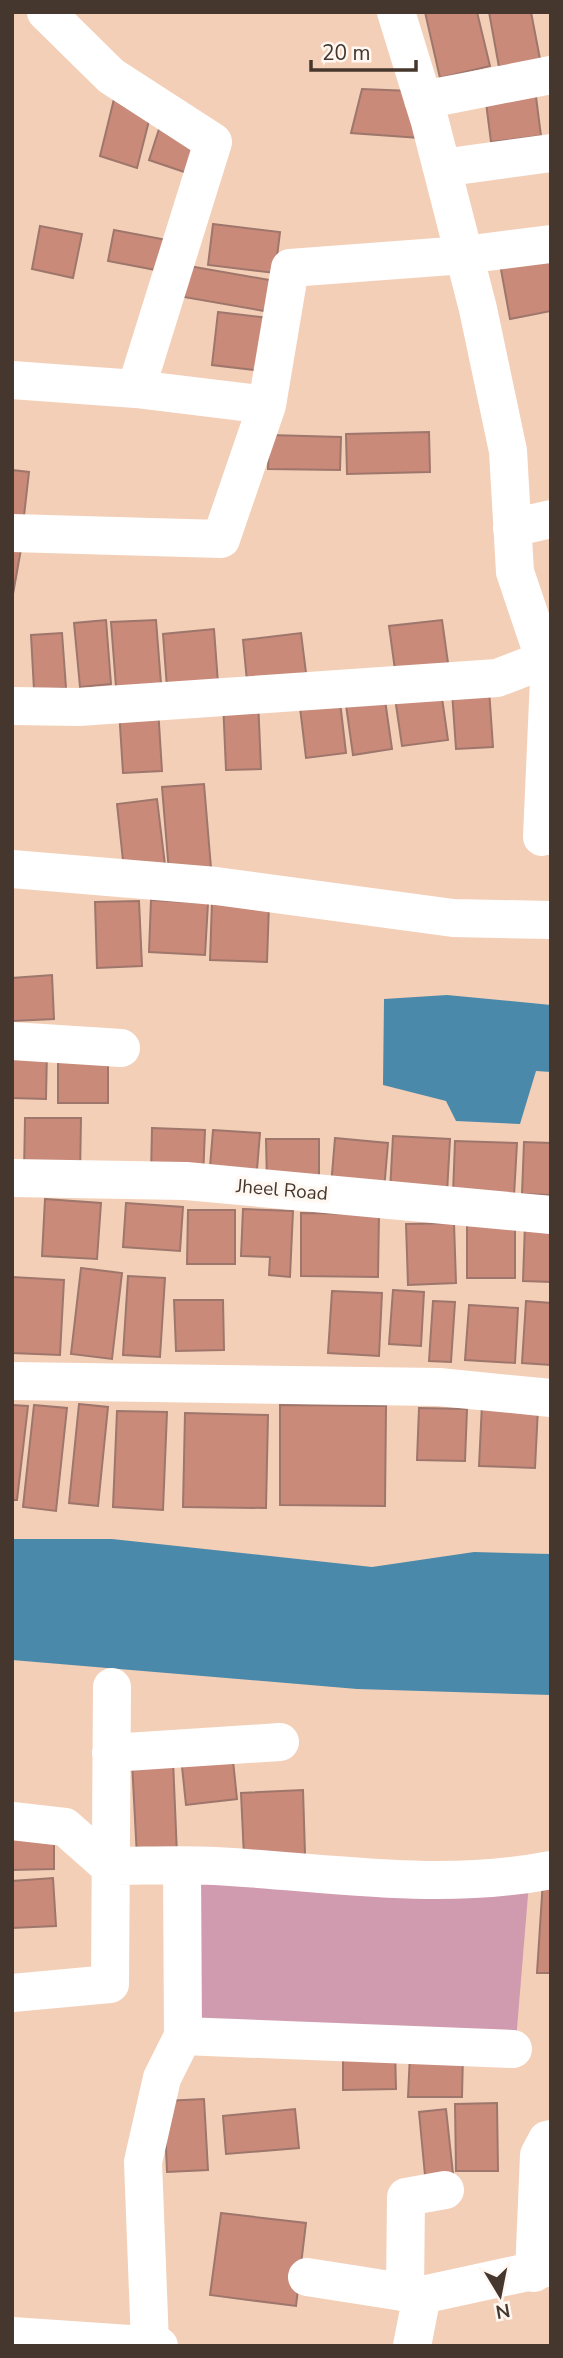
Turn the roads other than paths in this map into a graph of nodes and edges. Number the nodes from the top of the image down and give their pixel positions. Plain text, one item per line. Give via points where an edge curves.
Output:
1 (46, 12) edge
2 (396, 12) edge
3 (551, 75) edge
4 (423, 100) junction
5 (551, 153) edge
6 (442, 168) junction
7 (551, 244) edge
8 (464, 255) junction
9 (12, 380) edge
10 (136, 389) junction
11 (267, 405) junction
12 (551, 519) edge
13 (512, 528) junction
14 (12, 533) edge
15 (546, 665) edge
16 (12, 706) edge
17 (542, 837) dead end
18 (12, 869) edge
19 (551, 920) edge
20 (12, 1041) edge
21 (121, 1048) dead end
22 (12, 1178) edge
23 (551, 1215) edge
24 (12, 1381) edge
25 (551, 1398) edge
26 (112, 1687) dead end
27 (280, 1742) dead end
28 (111, 1753) junction
29 (12, 1821) edge
30 (109, 1866) junction
31 (182, 1866) junction
32 (551, 1870) edge
33 (12, 1993) edge
34 (183, 2036) junction
35 (513, 2049) dead end
36 (551, 2139) edge
37 (445, 2190) dead end
38 (542, 2270) edge
39 (307, 2277) dead end
40 (413, 2294) junction
41 (12, 2336) edge
42 (152, 2344) edge
43 (412, 2346) edge

1 - 10 street via 111,76 213,142
2 - 4 street
3 - 4 street
4 - 6 street
5 - 6 street
6 - 8 street
7 - 8 street
8 - 11 street via 290,268
8 - 13 street via 508,451
9 - 10 street
10 - 11 street
11 - 14 street via 221,540
12 - 13 street
13 - 15 street via 515,572
15 - 16 street via 498,678 79,707
15 - 17 street
18 - 19 street via 216,886 453,918
20 - 21 street
22 - 23 street, Jheel Road via 186,1181
24 - 25 street via 439,1387
26 - 28 street
27 - 28 street
28 - 30 street
29 - 30 street via 65,1827
30 - 31 street
30 - 33 street via 110,1984
31 - 32 street via 427,1881 510,1878
31 - 34 street
34 - 35 street
34 - 42 street via 162,2078 143,2162
36 - 38 street via 539,2155
37 - 40 street via 406,2197
38 - 40 street
39 - 40 street
40 - 43 street
41 - 42 street

